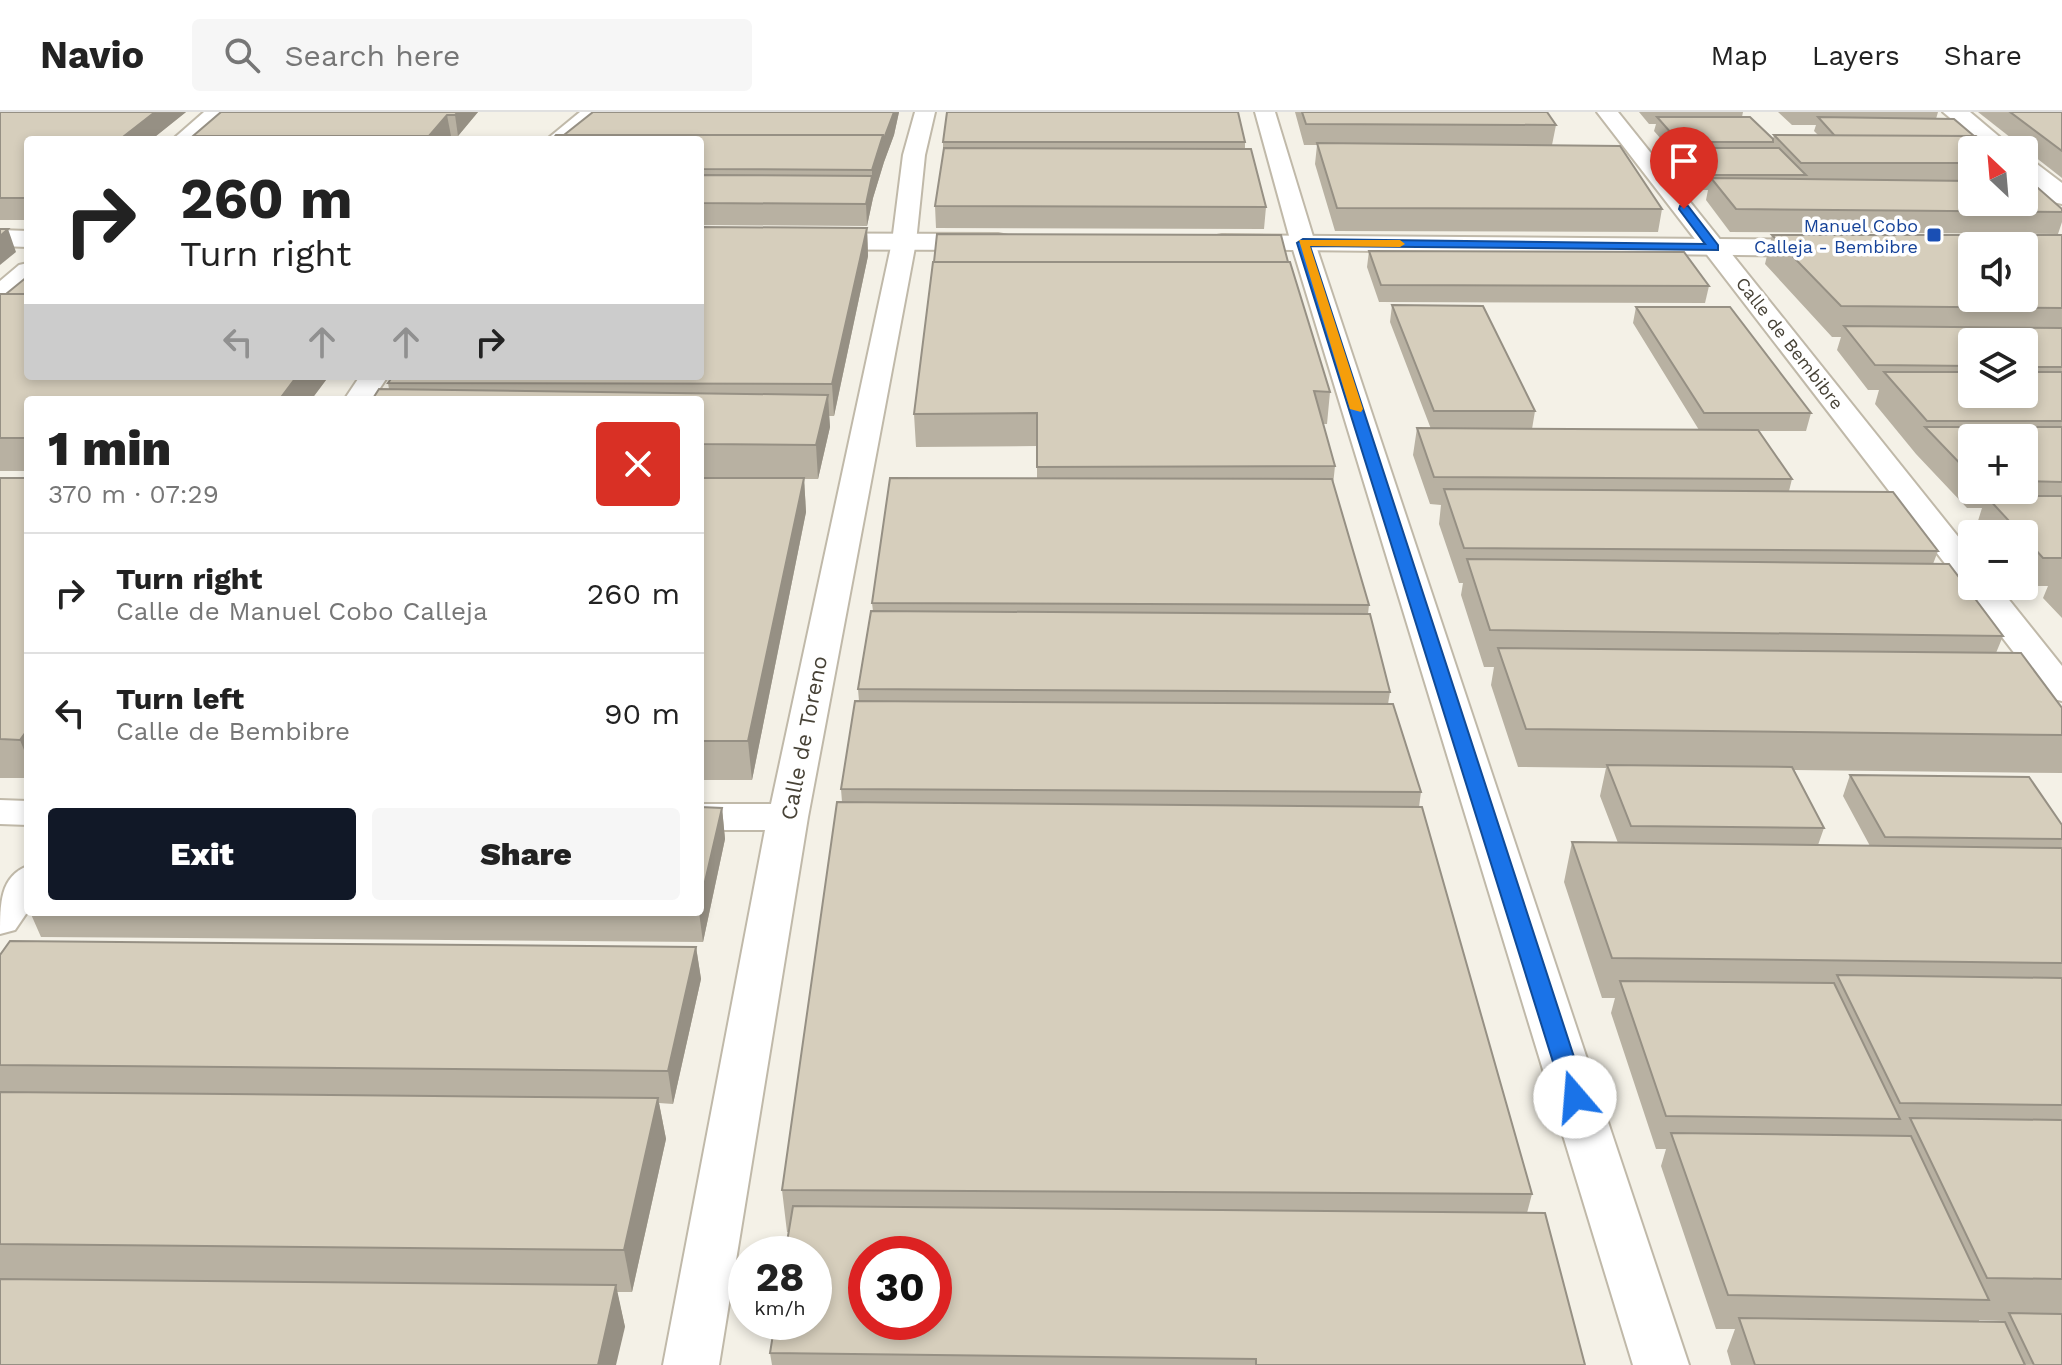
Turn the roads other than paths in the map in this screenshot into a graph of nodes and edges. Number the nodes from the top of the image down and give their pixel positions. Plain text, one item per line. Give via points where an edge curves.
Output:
1 (216, 112) edge
2 (593, 112) edge
3 (925, 112) edge
4 (1265, 112) edge
5 (1607, 112) edge
6 (1955, 112) edge
7 (187, 136) edge
8 (561, 136) edge
9 (1985, 136) edge
10 (2038, 177) edge
11 (2062, 196) edge
12 (0, 238) edge
13 (24, 239) edge
14 (704, 241) edge
15 (904, 242) junction
16 (1021, 242) edge
17 (1193, 242) edge
18 (1303, 243) junction
19 (1714, 247) junction
20 (1860, 248) edge
21 (24, 273) edge
22 (0, 294) edge
23 (1958, 558) edge
24 (1991, 600) edge
25 (2062, 690) edge
26 (0, 812) edge
27 (24, 813) edge
28 (704, 817) edge
29 (788, 817) junction
30 (24, 886) edge
31 (0, 920) edge
32 (691, 1365) edge
33 (1661, 1365) edge

1 - 7 street
2 - 8 street
3 - 15 street, Calle de Toreno via 914,155
4 - 18 street
5 - 19 street, Calle de Bembibre
6 - 9 street
10 - 11 street
12 - 13 street
14 - 15 street
15 - 16 street
15 - 29 street, Calle de Toreno
17 - 18 street
18 - 19 street
18 - 33 street
19 - 20 street
19 - 23 street, Calle de Bembibre
21 - 22 street
24 - 25 street
26 - 27 street
28 - 29 street
29 - 32 street, Calle de Toreno
30 - 31 street

